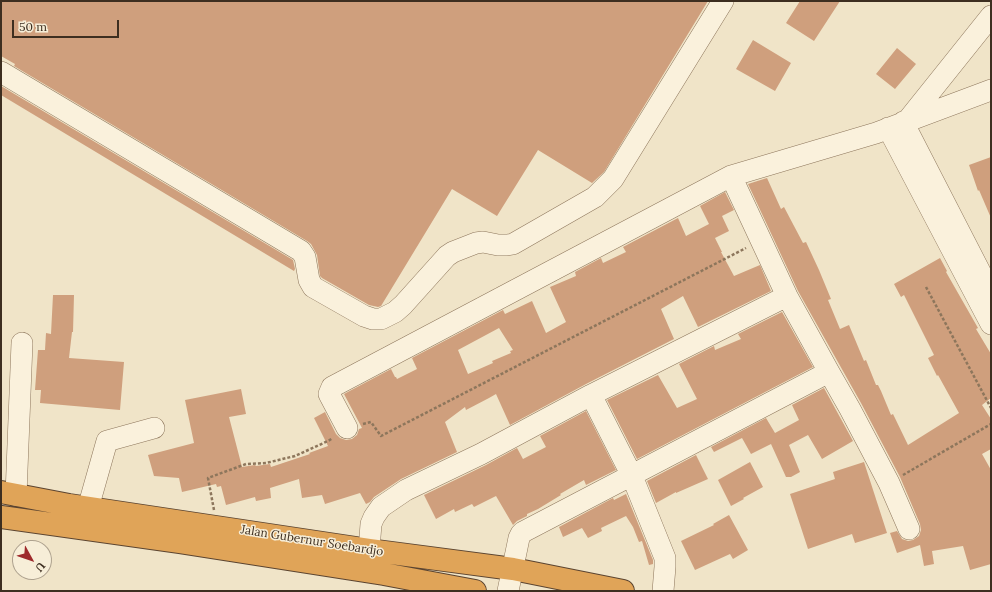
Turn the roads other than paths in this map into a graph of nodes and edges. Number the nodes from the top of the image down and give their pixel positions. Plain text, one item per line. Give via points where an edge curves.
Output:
1 (723, 1) edge
2 (991, 16) edge
3 (1, 72) edge
4 (991, 90) edge
5 (899, 124) junction
6 (732, 176) junction
7 (991, 293) edge
8 (787, 296) junction
9 (991, 324) edge
10 (22, 343) dead end
11 (829, 372) junction
12 (591, 395) junction
13 (154, 428) dead end
14 (347, 428) road end
15 (632, 476) junction
16 (8, 494) edge
17 (88, 508) junction
18 (1, 517) edge
19 (909, 529) dead end
20 (369, 550) junction
21 (513, 569) junction
22 (471, 591) edge
23 (508, 591) edge
24 (623, 591) edge
25 (663, 591) edge

1 - 3 street via 613,179 595,197 514,244 483,242 453,252 403,305 381,319 364,316 313,286 301,251
2 - 5 street
4 - 5 street
5 - 6 street
5 - 7 street
5 - 9 street
6 - 8 street
6 - 14 street via 332,387 329,394
8 - 11 street
8 - 12 street
10 - 16 street
11 - 15 street
11 - 19 street via 889,483
12 - 15 street
12 - 20 street via 393,498 381,507 374,517
13 - 17 street via 107,441
15 - 21 street via 521,534
15 - 25 street via 665,558
16 - 17 highway, Jalan Gubernur Soebardjo
17 - 20 highway, Jalan Gubernur Soebardjo
18 - 22 highway, Jalan Gubernur Soebardjo via 384,574
20 - 21 highway, Jalan Gubernur Soebardjo
21 - 23 street
21 - 24 highway, Jalan Gubernur Soebardjo

